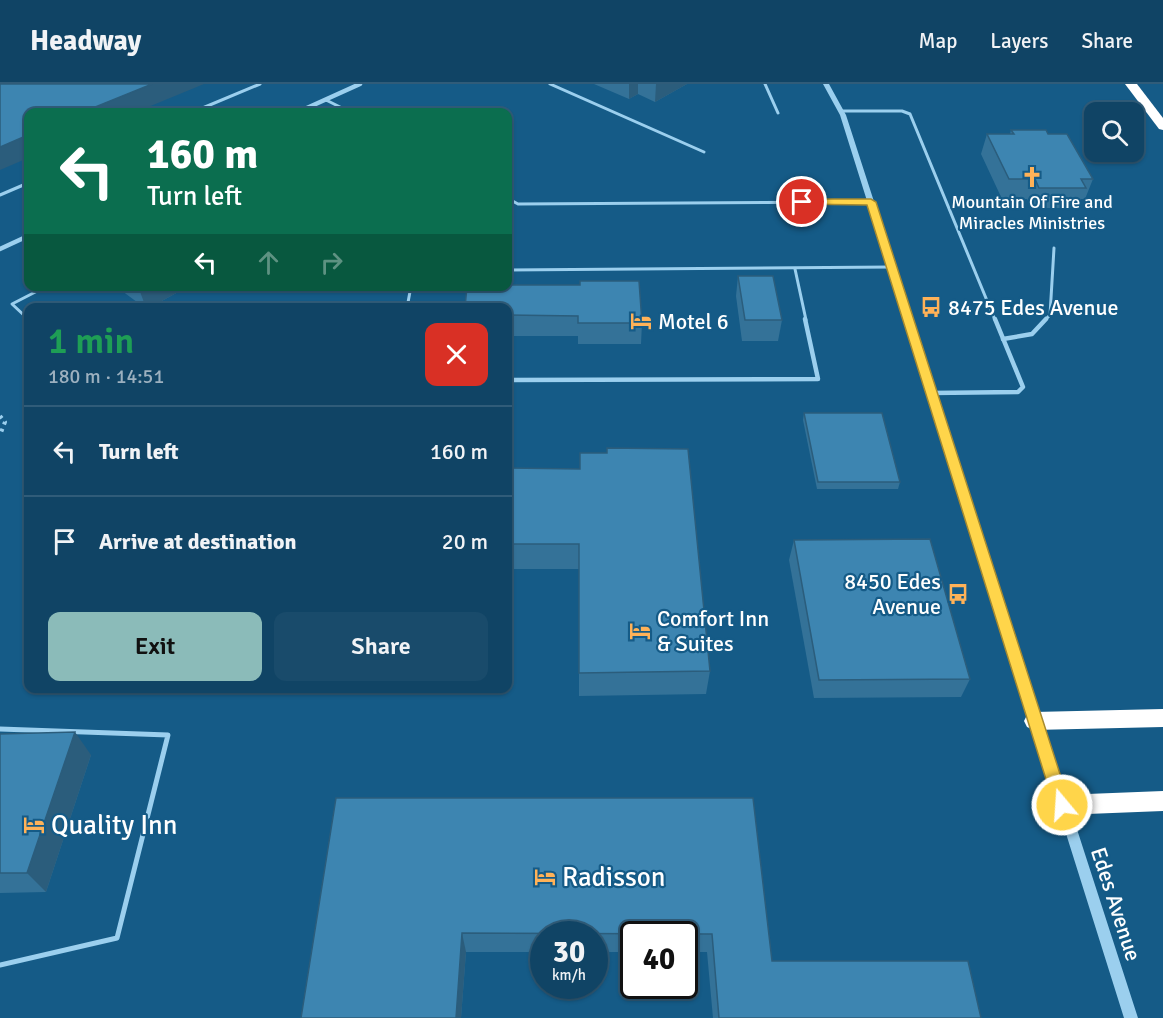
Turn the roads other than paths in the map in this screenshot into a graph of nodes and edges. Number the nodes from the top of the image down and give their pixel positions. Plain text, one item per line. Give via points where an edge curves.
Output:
1 (260, 84) edge
2 (360, 84) edge
3 (550, 84) edge
4 (765, 84) edge
5 (826, 84) edge
6 (1131, 84) edge
7 (326, 100) junction
8 (203, 108) edge
9 (307, 108) edge
10 (342, 108) edge
11 (841, 111) junction
12 (778, 113) dead end
13 (1163, 126) edge
14 (704, 152) dead end
15 (24, 185) edge
16 (0, 195) edge
17 (512, 201) edge
18 (871, 202) junction
19 (24, 238) edge
20 (1054, 248) dead end
21 (0, 249) edge
22 (892, 267) junction
23 (795, 269) junction
24 (512, 270) edge
25 (37, 291) edge
26 (24, 315) edge
27 (1003, 339) junction
28 (512, 380) edge
29 (932, 393) junction
30 (1163, 718) edge
31 (1034, 721) junction
32 (0, 729) edge
33 (1163, 801) edge
34 (1062, 805) junction
35 (0, 965) edge
36 (1131, 1018) edge

1 - 8 lane
2 - 7 street
3 - 14 lane
4 - 12 lane
5 - 11 street, Edes Avenue
6 - 13 highway
7 - 9 street
7 - 10 lane
11 - 18 street, Edes Avenue
11 - 27 lane via 910,114
15 - 16 lane
17 - 18 lane via 518,204
18 - 22 street, Edes Avenue
19 - 21 street
20 - 27 lane via 1050,315 1032,334
22 - 23 lane
22 - 29 street, Edes Avenue
23 - 24 lane
23 - 28 lane via 818,380
25 - 26 lane via 12,304
27 - 29 lane via 1023,387 1018,392
29 - 31 street, Edes Avenue
30 - 31 highway
31 - 34 street, Edes Avenue
32 - 35 lane via 168,735 117,938
33 - 34 highway
34 - 36 street, Edes Avenue

